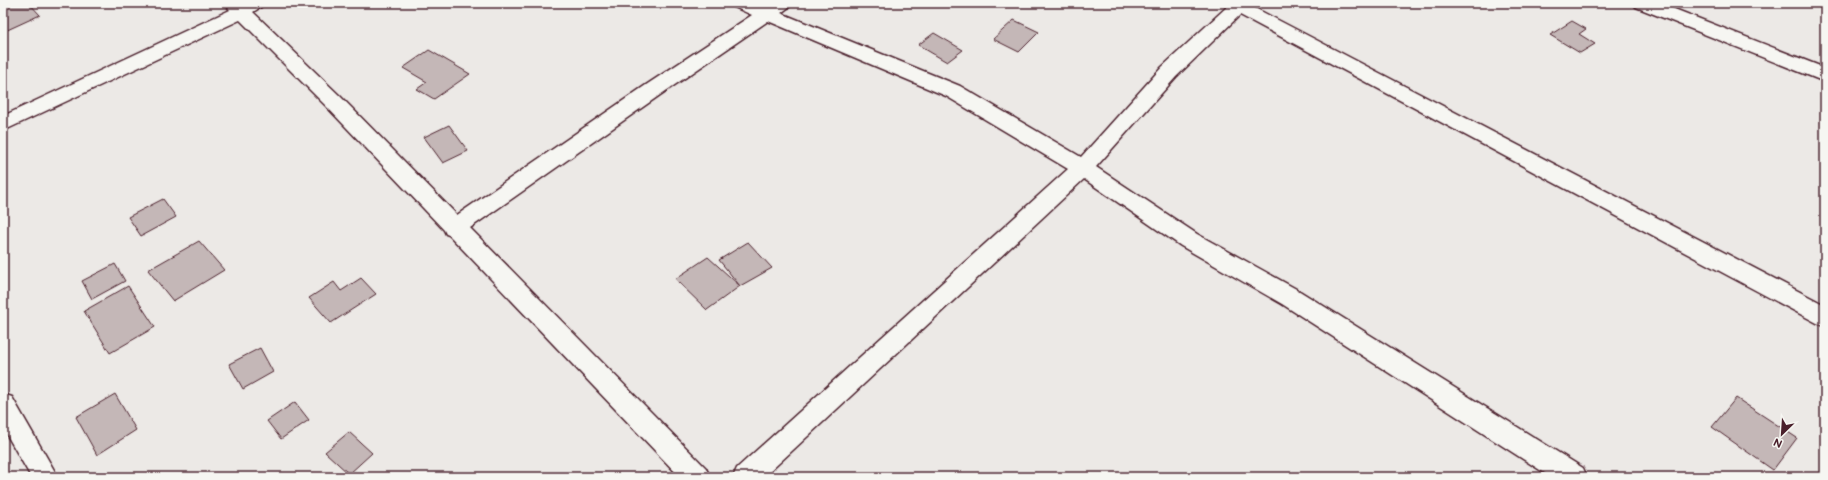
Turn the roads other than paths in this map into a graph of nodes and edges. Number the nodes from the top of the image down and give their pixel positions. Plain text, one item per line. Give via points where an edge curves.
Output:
1 (740, 3) edge
2 (1642, 3) edge
3 (1240, 5) edge
4 (243, 6) edge
5 (775, 8) edge
6 (1825, 75) edge
7 (3, 124) edge
8 (1083, 168) junction
9 (454, 228) junction
10 (1825, 316) edge
11 (3, 406) edge
12 (45, 477) edge
13 (697, 477) edge
14 (746, 477) edge
15 (1574, 477) edge

1 - 5 street
2 - 6 street
3 - 8 street via 1169,72
3 - 10 street
4 - 7 street
4 - 9 street
5 - 8 street via 953,91
5 - 9 street
8 - 14 street
8 - 15 street via 1189,240 1290,297
9 - 13 street
11 - 12 street

